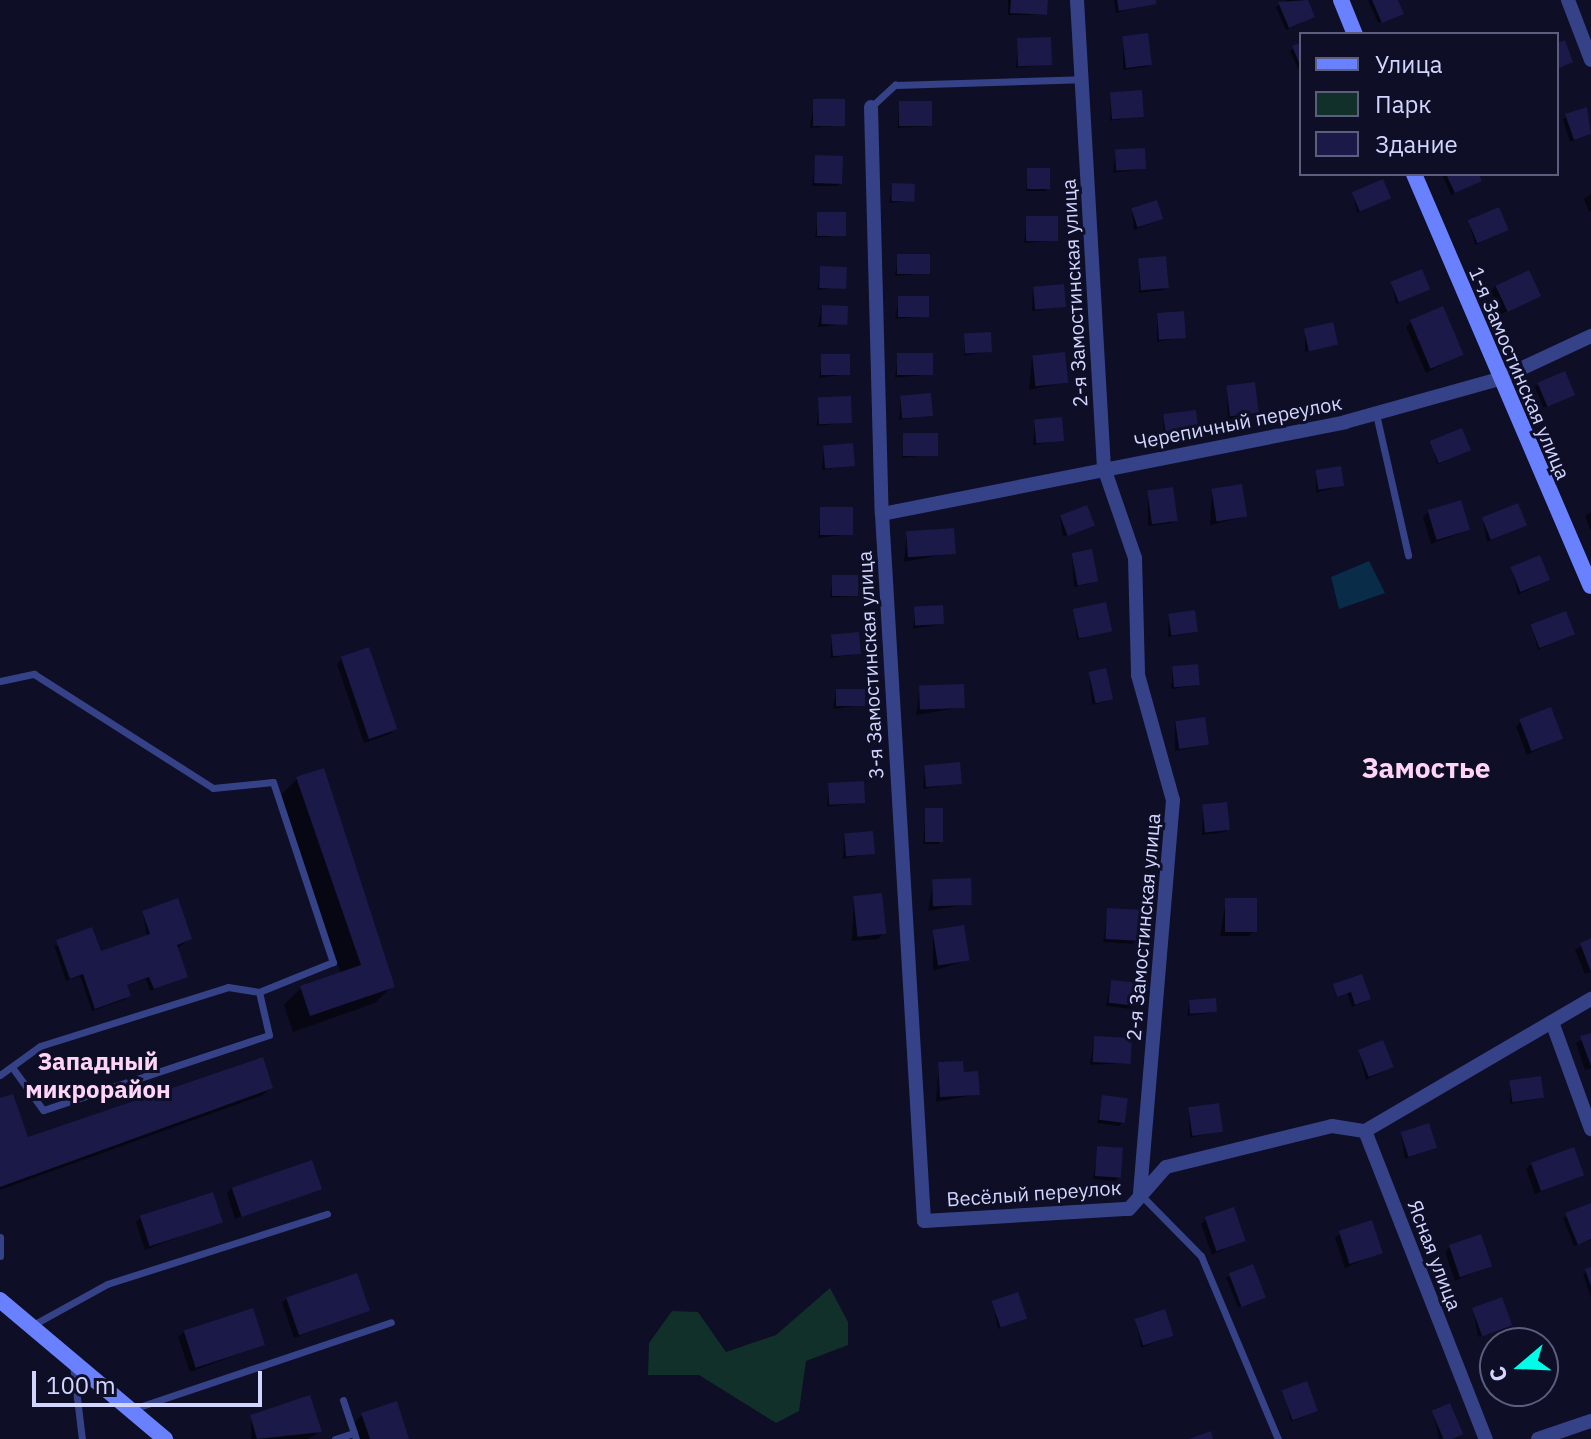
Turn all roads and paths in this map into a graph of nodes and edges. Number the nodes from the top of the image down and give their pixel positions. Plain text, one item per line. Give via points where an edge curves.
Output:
1 (1077, 0) edge
2 (1341, 0) edge
3 (1568, 0) edge
4 (1354, 32) edge
5 (1591, 60) edge
6 (1083, 79) junction
7 (871, 107) joint
8 (1415, 176) edge
9 (1591, 336) edge
10 (1499, 379) junction
11 (1376, 414) junction
12 (1104, 468) junction
13 (882, 514) junction
14 (1408, 555) dead end
15 (1591, 586) edge
16 (0, 681) edge
17 (259, 992) junction
18 (1591, 999) edge
19 (1552, 1022) junction
20 (14, 1070) junction
21 (0, 1075) edge
22 (1591, 1129) edge
23 (1365, 1131) junction
24 (1140, 1194) junction
25 (327, 1214) dead end
26 (924, 1221) joint
27 (0, 1237) edge
28 (0, 1256) edge
29 (0, 1300) edge
30 (391, 1322) dead end
31 (31, 1327) junction
32 (73, 1362) junction
33 (343, 1400) dead end
34 (131, 1410) junction
35 (1591, 1421) edge
36 (355, 1436) edge
37 (82, 1439) edge
38 (165, 1439) edge
39 (335, 1439) edge
40 (1278, 1439) edge
41 (1486, 1439) edge
42 (1538, 1439) edge

1 - 6 street, 2-я Замостинская улица
2 - 4 street
3 - 5 street
6 - 7 lane via 895,85
6 - 12 street, 2-я Замостинская улица
7 - 13 street, 3-я Замостинская улица
8 - 10 street, 1-я Замостинская улица
9 - 10 street, Черепичный переулок
10 - 11 street, Черепичный переулок
10 - 15 street, 1-я Замостинская улица
11 - 12 street, Черепичный переулок
11 - 14 lane
12 - 13 street, Черепичный переулок
12 - 24 street, 2-я Замостинская улица via 1135,558 1138,675 1173,800
13 - 26 street, 3-я Замостинская улица
16 - 17 lane via 34,674 213,788 273,782 333,962
17 - 20 lane via 228,987 40,1046
17 - 20 lane via 269,1035 43,1110
18 - 19 street
19 - 22 street
19 - 23 street
20 - 21 lane
23 - 24 street via 1332,1126 1166,1167
23 - 41 street, Ясная улица
24 - 26 street, Весёлый переулок via 1129,1209
24 - 40 lane via 1201,1256
25 - 31 lane via 107,1284
27 - 28 lane
29 - 31 street
30 - 34 lane
31 - 32 street
32 - 34 street
32 - 37 lane
33 - 36 lane
34 - 38 street
35 - 42 street
36 - 39 lane

